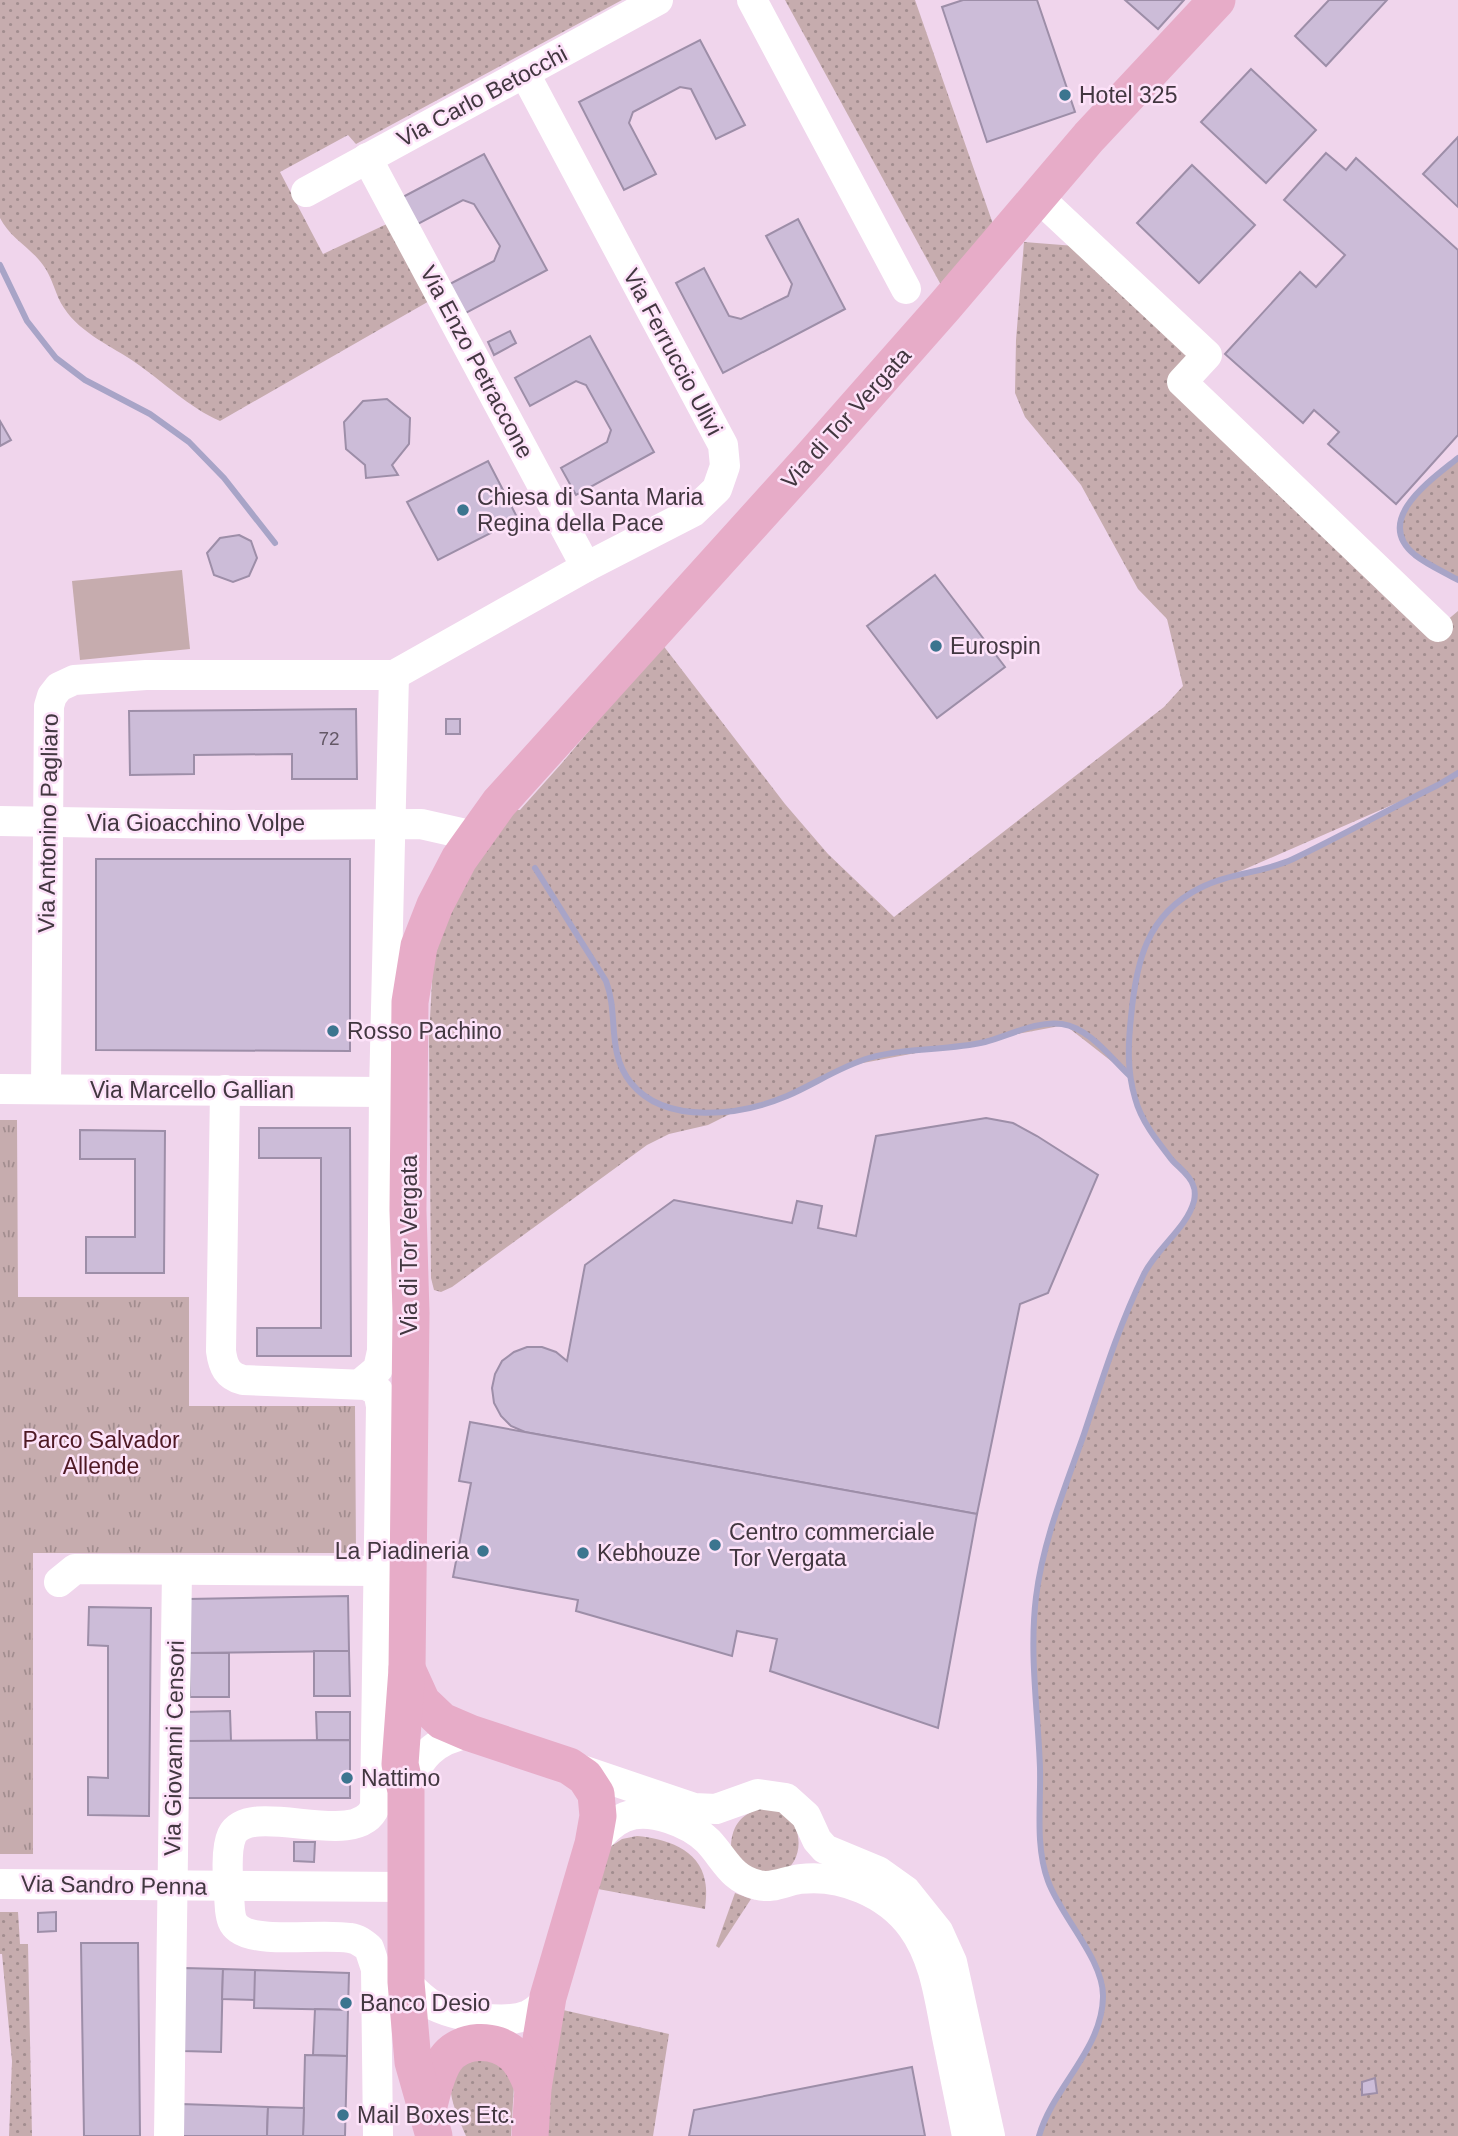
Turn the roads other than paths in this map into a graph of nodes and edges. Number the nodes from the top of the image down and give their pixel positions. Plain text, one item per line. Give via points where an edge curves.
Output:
1 (658, 0) edge
2 (752, 0) edge
3 (1217, 0) edge
4 (525, 74) junction
5 (367, 158) junction
6 (306, 192) dead end
7 (1038, 197) junction
8 (906, 289) dead end
9 (586, 566) junction
10 (1438, 627) dead end
11 (394, 675) junction
12 (0, 821) edge
13 (47, 822) junction
14 (392, 823) junction
15 (474, 836) junction
16 (0, 1089) edge
17 (46, 1089) junction
18 (225, 1090) junction
19 (384, 1092) junction
20 (382, 1401) junction
21 (177, 1571) junction
22 (380, 1571) junction
23 (59, 1582) dead end
24 (407, 1669) junction
25 (470, 1733) junction
26 (569, 1766) junction
27 (407, 1791) junction
28 (362, 1822) joint
29 (815, 1832) junction
30 (593, 1844) junction
31 (789, 1880) junction
32 (0, 1884) edge
33 (172, 1885) junction
34 (229, 1886) junction
35 (406, 1887) junction
36 (406, 1982) junction
37 (548, 1997) junction
38 (533, 2088) junction
39 (430, 2124) edge
40 (169, 2136) edge
41 (378, 2136) edge
42 (530, 2136) edge
43 (967, 2136) edge
44 (990, 2136) edge

1 - 4 street, Via Carlo Betocchi
2 - 8 street
3 - 7 main road, Via di Tor Vergata
4 - 5 street, Via Carlo Betocchi
4 - 9 street, Via Ferruccio Ulivi via 723,445 724,466 717,489 693,512
5 - 6 street, Via Carlo Betocchi
5 - 9 street, Via Enzo Petraccone
7 - 10 street via 1207,355 1182,382
7 - 15 main road, Via di Tor Vergata
9 - 11 street, Via Ferruccio Ulivi
11 - 13 street, Via Antonino Pagliaro via 146,675 64,684 48,706
11 - 14 street, Via di Tor Vergata
12 - 13 street, Via Gioacchino Volpe
13 - 14 street, Via Gioacchino Volpe
13 - 17 street, Via Antonino Pagliaro
14 - 15 street via 421,824
14 - 19 street, Via di Tor Vergata
15 - 20 main road, Via di Tor Vergata via 443,888 414,966 408,1210 411,1313
16 - 17 street, Via Marcello Gallian
17 - 18 street, Via Marcello Gallian
18 - 19 street, Via Marcello Gallian
18 - 20 street via 222,1362 231,1376 243,1380
19 - 20 street, Via di Tor Vergata
20 - 22 street, Via di Tor Vergata
20 - 24 main road, Via di Tor Vergata
21 - 22 street
21 - 23 street via 75,1569
21 - 33 street, Via Giovanni Censori
22 - 28 street, Via di Tor Vergata via 376,1797 373,1812
24 - 25 main road, Via di Tor Vergata via 428,1709
24 - 27 main road, Via di Tor Vergata via 400,1764
25 - 26 main road, Via di Tor Vergata
25 - 27 street, Via di Tor Vergata via 433,1748 414,1770
26 - 29 street via 701,1809 723,1807 758,1794 786,1798 800,1809
26 - 30 main road, Via di Tor Vergata via 596,1794
27 - 35 main road, Via di Tor Vergata
28 - 34 street, Via Sandro Penna via 245,1823 229,1844
29 - 31 street via 805,1866
29 - 44 street via 825,1849 896,1884 938,1931 955,1972
30 - 31 street via 623,1818 656,1816 702,1836 723,1863 745,1880 766,1886
30 - 37 main road, Via di Tor Vergata
31 - 43 street via 824,1878 851,1884 884,1901 914,1930 935,1976
32 - 33 street, Via Sandro Penna
33 - 34 street, Via Sandro Penna
33 - 40 street, Via Giovanni Censori
34 - 35 street, Via Sandro Penna
34 - 41 street, Via Sandro Penna via 232,1920 245,1933 351,1938 372,1953
35 - 36 main road, Via di Tor Vergata
36 - 37 street via 434,2006 492,2019 528,2015
36 - 39 main road, Via di Tor Vergata via 413,2062
37 - 38 main road, Via di Tor Vergata
38 - 39 main road via 520,2061 505,2048 469,2044 445,2060
38 - 42 main road, Via di Tor Vergata

